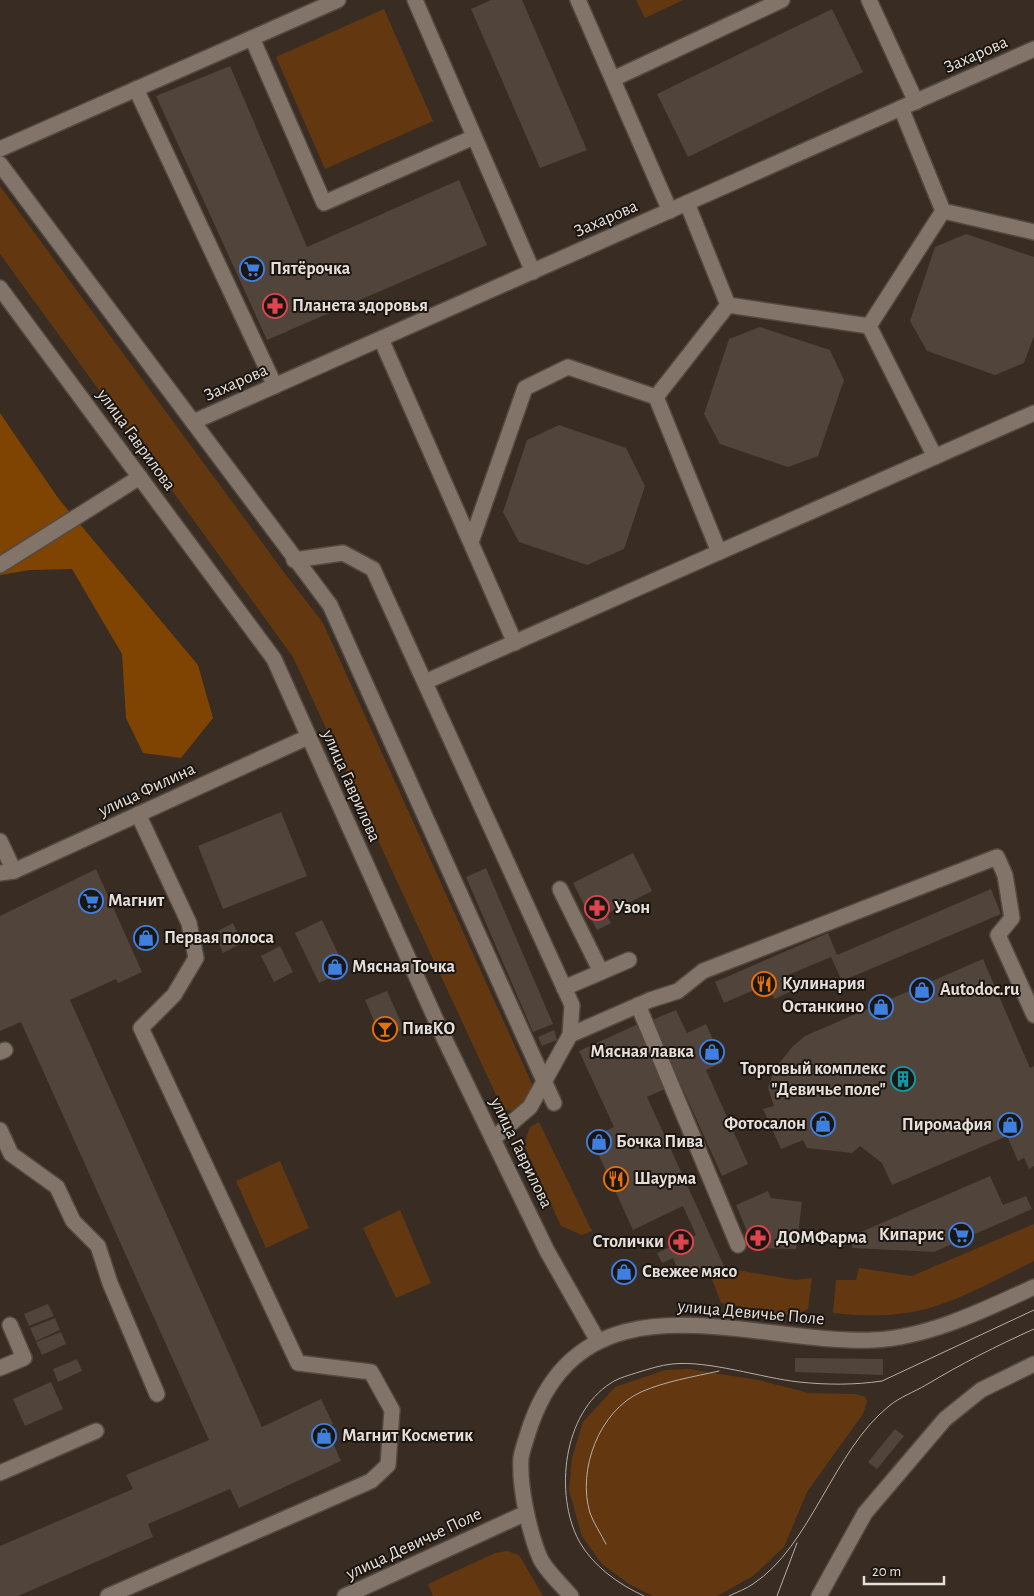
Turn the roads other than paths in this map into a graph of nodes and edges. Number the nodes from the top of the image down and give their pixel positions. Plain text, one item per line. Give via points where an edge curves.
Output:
1 (338, 0) edge
2 (415, 0) edge
3 (578, 0) edge
4 (782, 0) edge
5 (870, 0) edge
6 (252, 38) junction
7 (1034, 49) edge
8 (613, 79) junction
9 (136, 89) junction
10 (916, 102) junction
11 (901, 108) junction
12 (474, 137) junction
13 (0, 148) edge
14 (0, 164) edge
15 (687, 203) junction
16 (670, 211) junction
17 (943, 211) junction
18 (1034, 232) edge
19 (533, 272) junction
20 (0, 288) edge
21 (728, 305) junction
22 (870, 326) junction
23 (381, 339) junction
24 (275, 386) junction
25 (656, 397) junction
26 (1034, 413) edge
27 (193, 422) junction
28 (934, 457) junction
29 (140, 477) junction
30 (471, 542) junction
31 (719, 552) junction
32 (294, 560) junction
33 (0, 565) edge
34 (515, 642) junction
35 (424, 682) junction
36 (308, 737) junction
37 (138, 814) junction
38 (0, 841) edge
39 (7, 872) edge
40 (560, 889) dead end
41 (629, 960) dead end
42 (601, 972) junction
43 (564, 988) junction
44 (638, 1005) junction
45 (1034, 1015) edge
46 (570, 1035) junction
47 (543, 1081) junction
48 (554, 1103) dead end
49 (0, 1130) edge
50 (494, 1138) junction
51 (738, 1245) dead end
52 (1034, 1287) edge
53 (10, 1325) dead end
54 (598, 1341) junction
55 (1034, 1364) edge
56 (0, 1368) edge
57 (157, 1394) dead end
58 (96, 1431) dead end
59 (0, 1473) edge
60 (526, 1513) junction
61 (108, 1596) edge
62 (345, 1596) edge
63 (571, 1596) edge
64 (819, 1596) edge

1 - 6 street
2 - 12 street
3 - 8 street
4 - 8 street
5 - 10 street
6 - 9 street
6 - 12 street via 324,203
7 - 10 street, Захарова
8 - 16 street
9 - 13 street
9 - 24 street
10 - 11 street, Захарова
11 - 15 street, Захарова
11 - 17 street
12 - 19 street
14 - 27 street
15 - 16 street, Захарова
15 - 21 street
16 - 19 street, Захарова
17 - 18 street
17 - 22 street
19 - 23 street, Захарова
20 - 29 street, улица Гаврилова
21 - 22 street
21 - 25 street
22 - 28 street
23 - 24 street, Захарова
23 - 30 street
24 - 27 street, Захарова
25 - 30 street via 568,367 524,388
25 - 31 street
26 - 28 street
27 - 32 street
28 - 31 street
29 - 33 street
29 - 36 street, улица Гаврилова via 274,659
30 - 34 street
31 - 34 street
32 - 35 street via 343,552 373,569
32 - 47 street via 330,605
34 - 35 street
35 - 43 street
36 - 37 street, улица Филина
36 - 50 street, улица Гаврилова via 444,1038
37 - 39 street, улица Филина
37 - 61 street via 189,923 196,958 174,995 141,1028 298,1363 371,1372 392,1410 388,1465 371,1481
38 - 39 street
40 - 42 street
41 - 42 street
42 - 43 street
43 - 46 street via 572,1005
44 - 45 street via 678,991 703,971 997,857 1005,875 1012,918 998,935
44 - 46 street
44 - 51 street
46 - 47 street
47 - 48 street
47 - 50 street via 530,1106
49 - 57 street via 11,1154 57,1187 73,1221 98,1246 110,1283
50 - 54 street, улица Гаврилова via 547,1251
52 - 54 street, улица Девичье Поле via 967,1316 905,1336 874,1340 838,1339 711,1324 669,1324 632,1330
53 - 56 street via 24,1358
54 - 60 street, улица Девичье Поле via 571,1359 532,1419 521,1457
55 - 64 street via 981,1390 945,1419 865,1513
58 - 59 street
60 - 62 street, улица Девичье Поле
60 - 63 street, улица Девичье Поле via 541,1559

